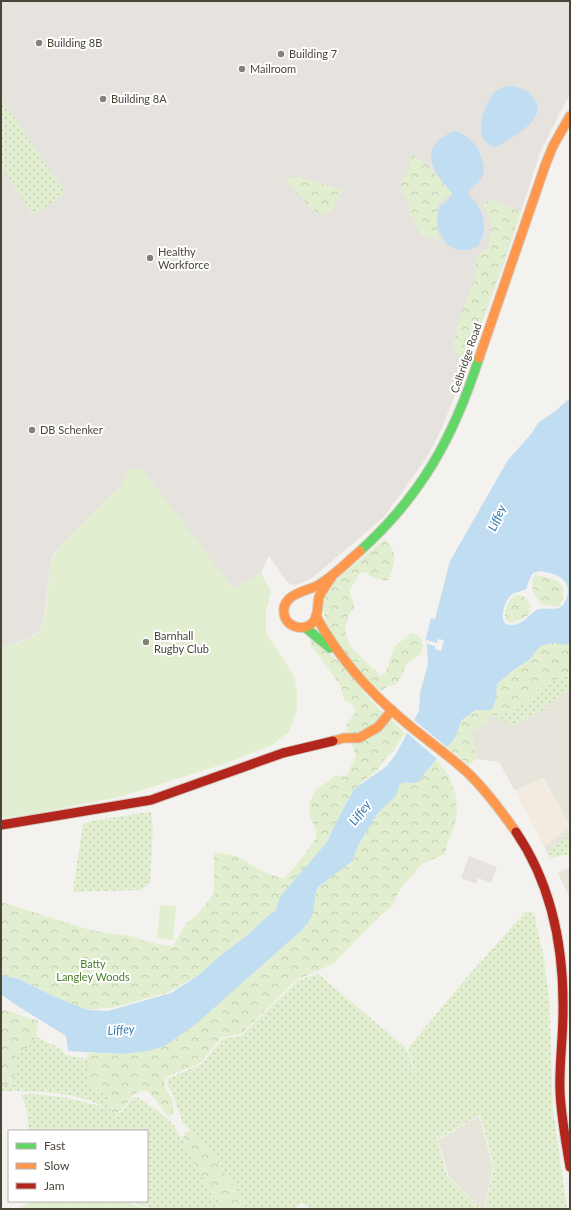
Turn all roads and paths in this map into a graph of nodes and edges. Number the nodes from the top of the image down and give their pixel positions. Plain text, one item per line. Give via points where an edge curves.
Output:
1 (570, 116) edge
2 (332, 576) junction
3 (297, 595) junction
4 (317, 613) junction
5 (306, 628) junction
6 (340, 655) junction
7 (392, 710) junction
8 (1, 825) edge
9 (570, 1167) edge

1 - 2 main road, Celbridge Road via 546,163 470,386 442,450 408,502 379,534
2 - 3 main road via 317,587
2 - 4 main road via 319,599
3 - 4 main road via 312,599
3 - 5 main road via 287,600 283,610 284,616 292,626
4 - 5 main road
4 - 6 main road via 328,638
5 - 6 main road
6 - 7 main road via 371,692
7 - 8 main road via 378,727 359,738 344,738 284,753 151,800
7 - 9 main road via 454,761 487,795 533,862 546,893 558,939 562,970 561,1090

